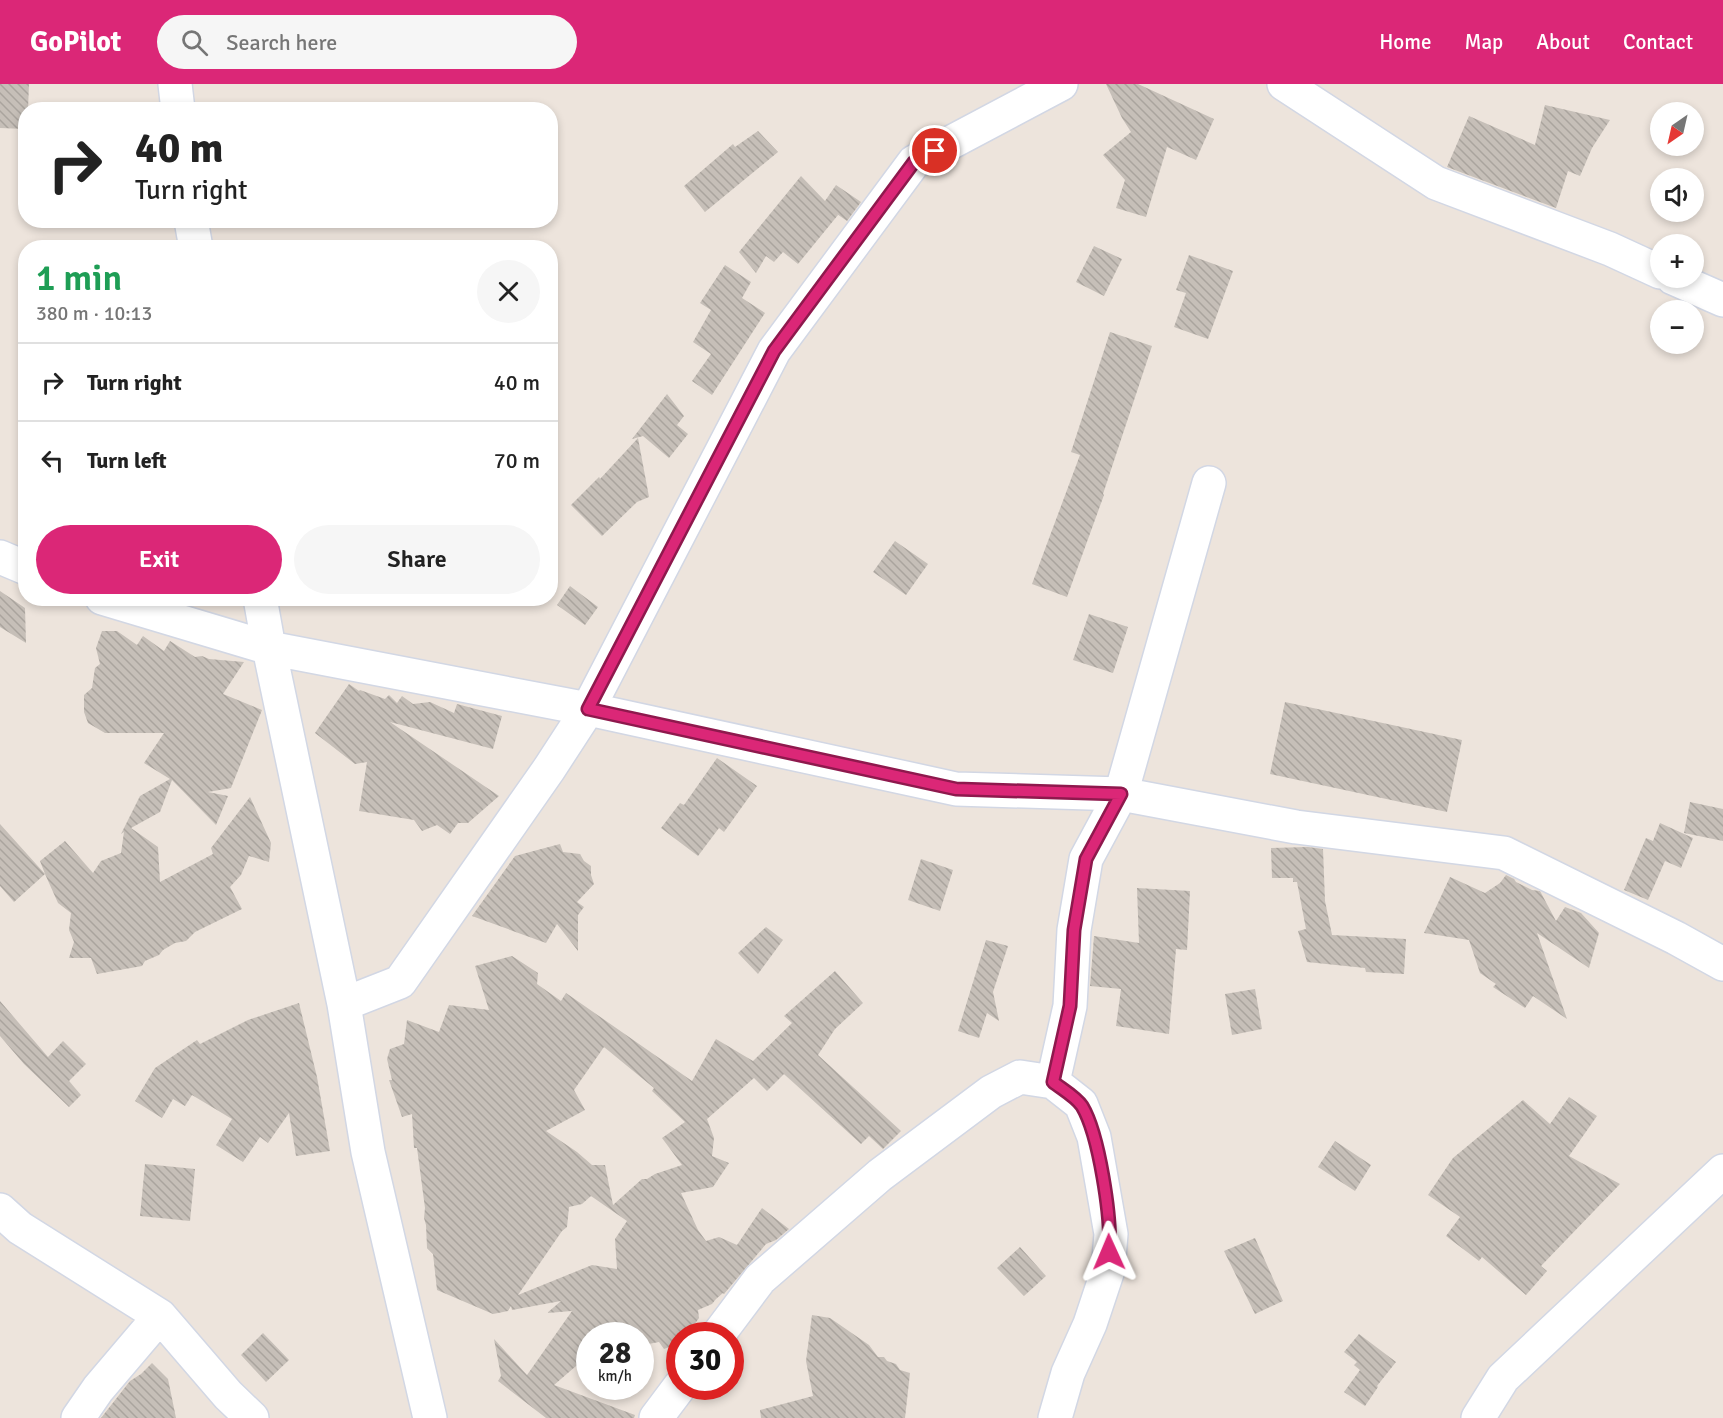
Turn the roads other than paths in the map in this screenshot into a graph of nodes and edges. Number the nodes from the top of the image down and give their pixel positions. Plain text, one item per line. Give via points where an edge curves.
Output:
1 (175, 84) edge
2 (1061, 84) edge
3 (1284, 84) edge
4 (177, 102) edge
5 (1650, 267) edge
6 (1696, 288) edge
7 (1723, 300) edge
8 (1209, 483) dead end
9 (0, 557) edge
10 (18, 565) edge
11 (129, 606) edge
12 (261, 606) edge
13 (268, 648) junction
14 (588, 709) junction
15 (1121, 794) junction
16 (1723, 964) edge
17 (344, 1004) junction
18 (1053, 1082) junction
19 (1723, 1171) edge
20 (0, 1210) edge
21 (160, 1316) junction
22 (728, 1322) edge
23 (670, 1400) edge
24 (78, 1418) edge
25 (252, 1418) edge
26 (430, 1418) edge
27 (656, 1418) edge
28 (1055, 1418) edge
29 (1478, 1418) edge

1 - 4 street
2 - 14 street via 914,162 774,351
3 - 5 street via 1436,183
6 - 7 street
8 - 15 street
9 - 10 street
11 - 13 street
12 - 13 street
13 - 14 street
13 - 17 street
14 - 15 street via 956,789
14 - 17 street via 400,982
15 - 16 street via 1296,827 1504,853
15 - 18 street via 1086,859 1074,930 1070,1006
17 - 26 street via 368,1152
18 - 22 street via 1020,1077 991,1092 880,1175 760,1279
18 - 28 street via 1081,1104 1094,1137 1111,1234 1108,1270
19 - 29 street via 1503,1378
20 - 21 street via 20,1228
21 - 24 street
21 - 25 street
23 - 27 street

